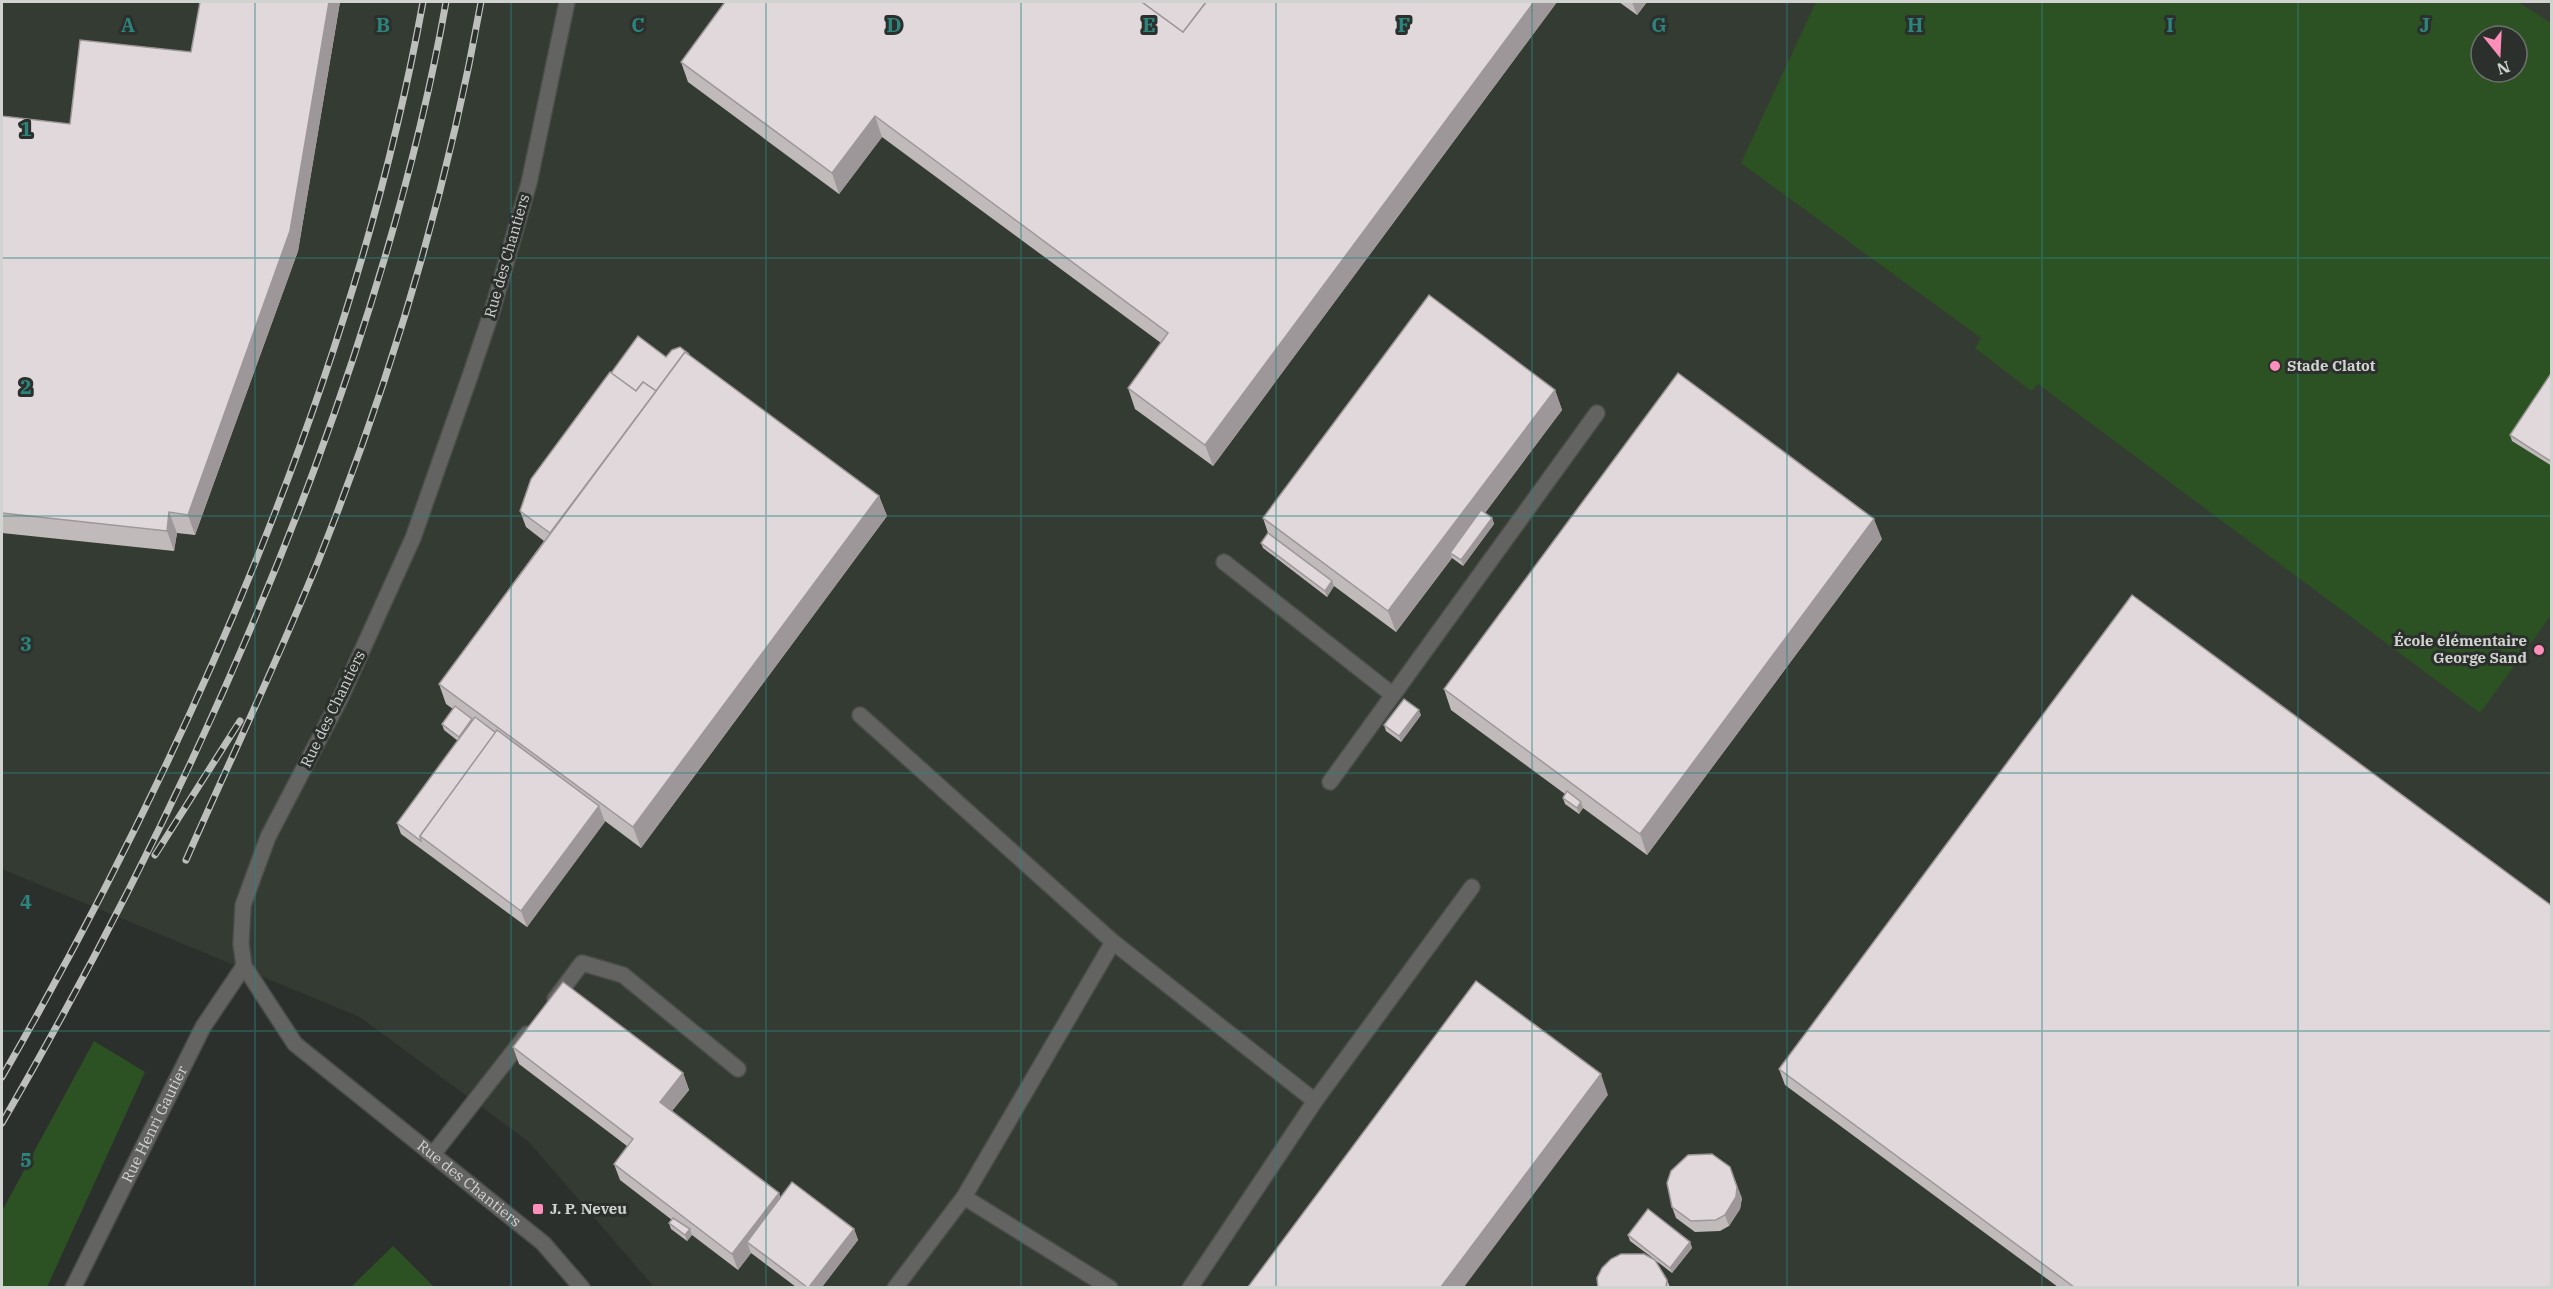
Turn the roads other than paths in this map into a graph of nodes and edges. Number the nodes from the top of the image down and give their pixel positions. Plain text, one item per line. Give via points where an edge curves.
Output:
1 (567, 2) edge
2 (1597, 413) dead end
3 (1224, 562) dead end
4 (1393, 694) junction
5 (860, 715) dead end
6 (1330, 782) dead end
7 (1472, 887) dead end
8 (1113, 942) junction
9 (244, 966) junction
10 (738, 1069) dead end
11 (1315, 1101) junction
12 (434, 1153) junction
13 (964, 1197) junction
14 (73, 1287) edge
15 (582, 1287) edge
16 (895, 1287) edge
17 (1110, 1287) edge
18 (1190, 1287) edge

1 - 9 street, Rue des Chantiers via 528,183 473,369 413,538 340,699 267,837 243,905 240,925
2 - 4 street
3 - 4 street
4 - 6 street
5 - 8 street
7 - 11 street
8 - 11 street
8 - 13 street
9 - 12 street, Rue des Chantiers via 295,1044
9 - 14 street, Rue Henri Gautier via 203,1028
10 - 12 street via 623,975 582,963
11 - 18 street
12 - 15 street, Rue des Chantiers via 543,1243
13 - 16 street
13 - 17 street

